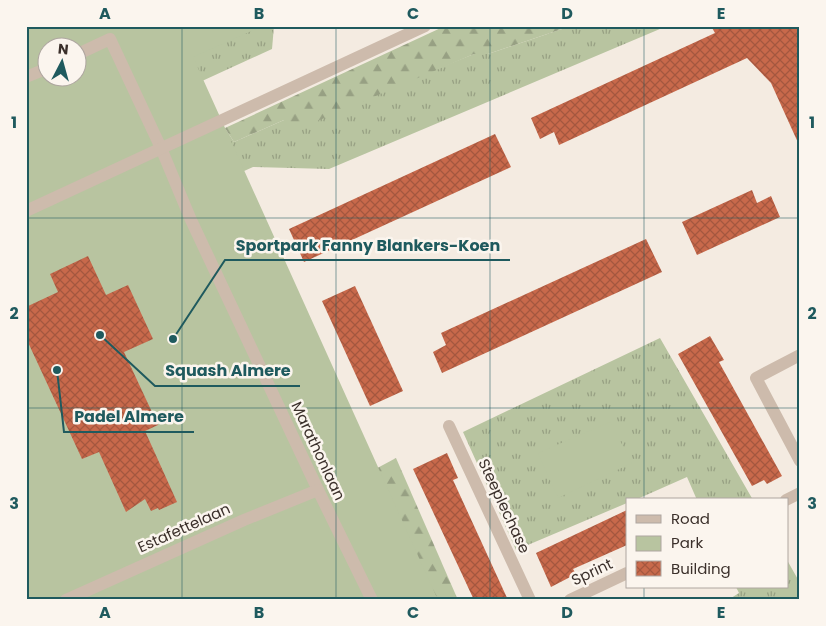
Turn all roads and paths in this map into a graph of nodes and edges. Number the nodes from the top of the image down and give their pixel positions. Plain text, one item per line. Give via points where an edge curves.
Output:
1 (425, 26) edge
2 (88, 49) edge
3 (38, 72) edge
4 (26, 77) edge
5 (161, 148) junction
6 (26, 211) edge
7 (800, 355) edge
8 (449, 426) dead end
9 (800, 461) edge
10 (318, 490) junction
11 (800, 493) edge
12 (788, 499) edge
13 (626, 573) edge
14 (66, 600) edge
15 (372, 600) edge
16 (530, 600) edge
17 (570, 600) edge

1 - 5 street
2 - 5 street, Marathonlaan via 110,39
3 - 4 street
5 - 6 street
5 - 10 street, Marathonlaan via 191,220
7 - 9 street via 756,378
8 - 16 street, Steeplechase
10 - 14 street, Estafettelaan
10 - 15 street, Marathonlaan
11 - 12 street
13 - 17 street, Sprint

